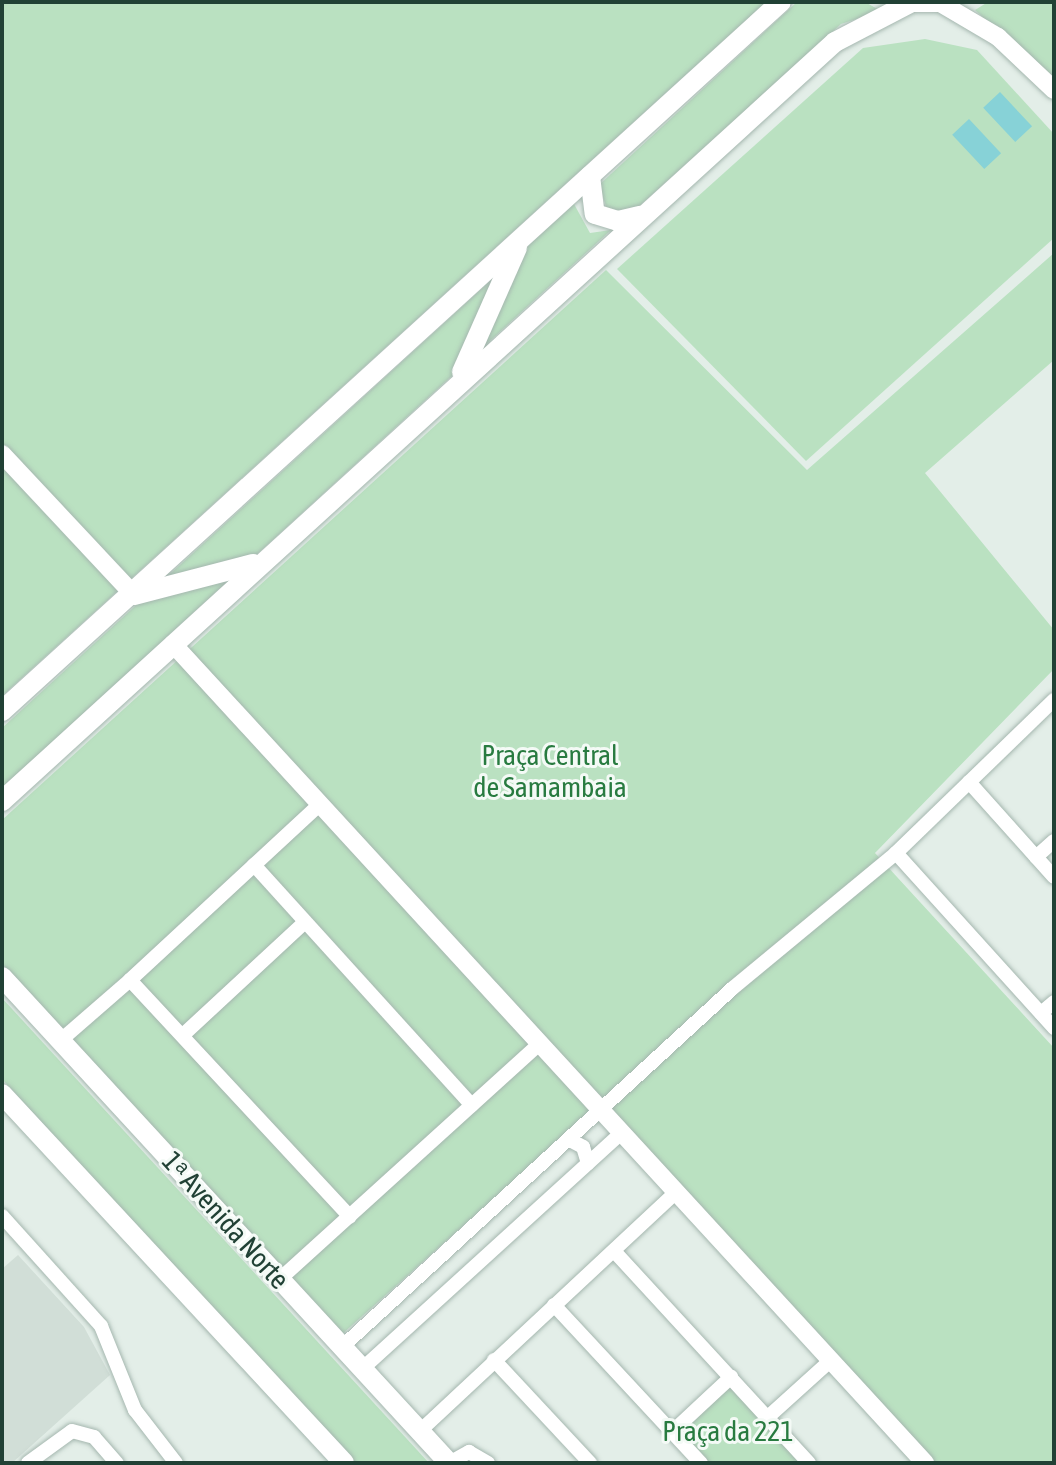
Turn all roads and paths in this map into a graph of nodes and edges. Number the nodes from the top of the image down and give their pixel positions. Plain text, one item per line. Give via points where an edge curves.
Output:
1 (781, 2) edge
2 (908, 3) edge
3 (946, 3) edge
4 (1054, 90) edge
5 (590, 176) junction
6 (640, 216) junction
7 (523, 238) junction
8 (456, 384) junction
9 (2, 454) edge
10 (263, 562) junction
11 (134, 595) junction
12 (173, 644) junction
13 (1054, 700) edge
14 (2, 711) edge
15 (969, 782) junction
16 (2, 801) edge
17 (317, 807) junction
18 (1054, 841) edge
19 (896, 853) junction
20 (1036, 857) junction
21 (254, 865) junction
22 (1054, 877) edge
23 (305, 922) junction
24 (2, 977) edge
25 (130, 980) junction
26 (1054, 1002) edge
27 (1041, 1013) junction
28 (1054, 1028) edge
29 (183, 1035) junction
30 (61, 1040) junction
31 (538, 1045) junction
32 (2, 1094) edge
33 (472, 1105) junction
34 (600, 1111) junction
35 (621, 1133) junction
36 (570, 1140) junction
37 (588, 1163) junction
38 (675, 1193) junction
39 (2, 1216) edge
40 (350, 1217) junction
41 (614, 1251) junction
42 (280, 1279) junction
43 (554, 1305) junction
44 (371, 1321) junction
45 (389, 1341) junction
46 (342, 1347) junction
47 (494, 1360) junction
48 (831, 1360) junction
49 (362, 1369) junction
50 (731, 1377) junction
51 (768, 1417) junction
52 (420, 1431) junction
53 (672, 1432) junction
54 (808, 1462) edge
55 (28, 1463) edge
56 (117, 1463) edge
57 (176, 1463) edge
58 (344, 1463) edge
59 (449, 1463) edge
60 (488, 1463) edge
61 (590, 1463) edge
62 (701, 1463) edge
63 (925, 1463) edge

1 - 5 main road
2 - 3 main road
2 - 6 main road via 835,42
3 - 4 street via 1007,44
5 - 6 main road via 595,214 618,221
5 - 7 main road
6 - 8 main road
7 - 8 main road
7 - 11 main road
8 - 10 main road
9 - 11 street
10 - 11 main road via 188,587
10 - 12 main road
11 - 14 main road
12 - 16 main road
12 - 17 street
13 - 15 street
15 - 19 street
15 - 20 street
17 - 21 street
17 - 31 street
18 - 20 street
19 - 27 street
19 - 34 street
20 - 22 street
21 - 23 street
21 - 25 street
23 - 29 street
23 - 33 street
24 - 30 main road, 1ᵃ Avenida Norte
25 - 29 street
25 - 30 street
26 - 27 street
27 - 28 street
29 - 40 street
30 - 42 main road, 1ᵃ Avenida Norte
31 - 33 street
31 - 34 street
32 - 58 main road
33 - 40 street
34 - 35 street
34 - 36 street
35 - 37 street
35 - 38 street
36 - 37 street via 583,1147
36 - 44 street
37 - 45 street
38 - 41 street
38 - 48 street
39 - 57 street via 101,1326 135,1410
40 - 42 street
41 - 43 street
41 - 50 street
42 - 46 main road, 1ᵃ Avenida Norte
43 - 47 street
43 - 53 street
44 - 45 street
44 - 46 street
45 - 49 street
46 - 49 main road, 1ᵃ Avenida Norte
47 - 52 street
47 - 61 street
48 - 51 street
48 - 63 street
49 - 52 main road, 1ᵃ Avenida Norte
50 - 51 street
50 - 53 street
51 - 54 street
52 - 59 main road, 1ᵃ Avenida Norte
53 - 62 street
55 - 56 street via 72,1431 94,1437
59 - 60 street via 469,1452

